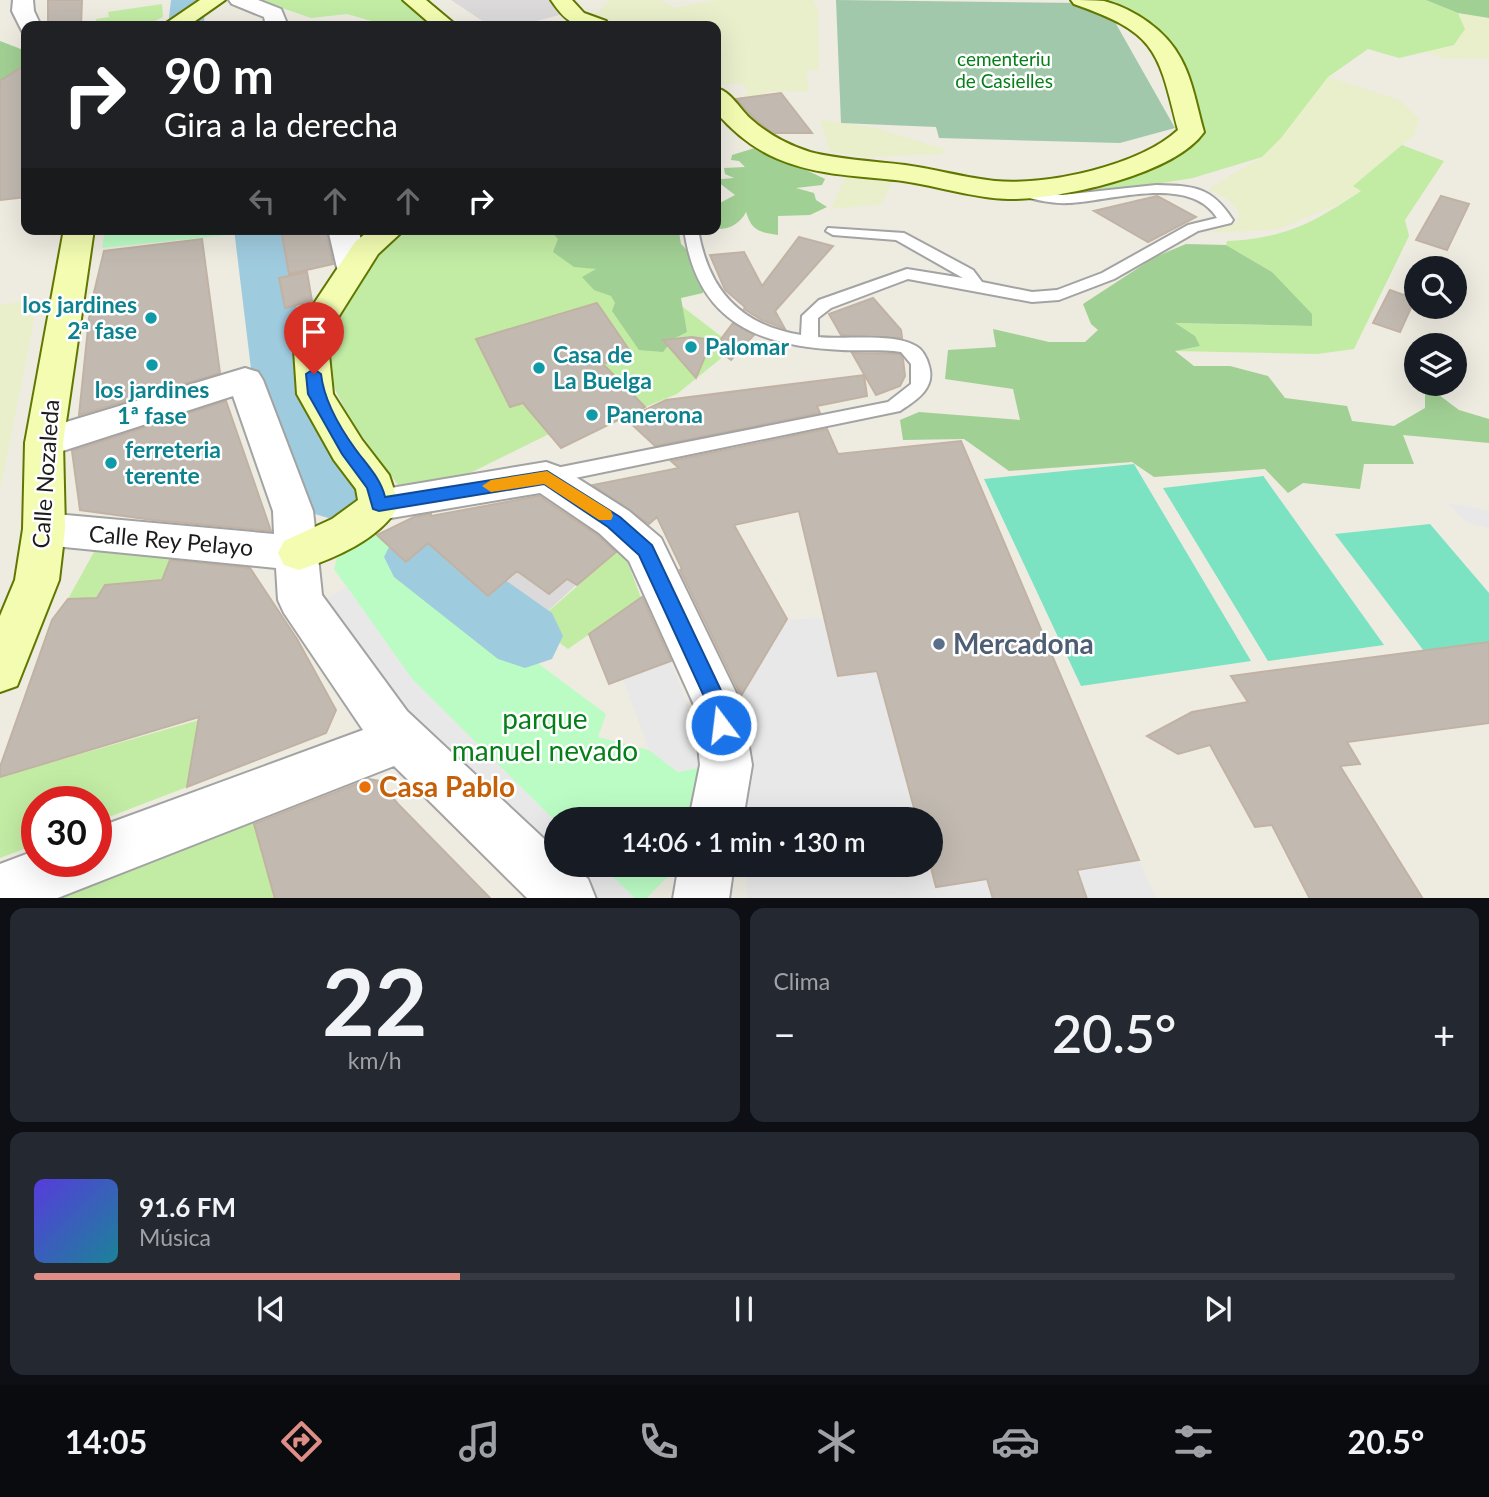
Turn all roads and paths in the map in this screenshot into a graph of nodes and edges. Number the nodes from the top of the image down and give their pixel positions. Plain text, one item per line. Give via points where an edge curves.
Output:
1 (23, 0) edge
2 (239, 0) edge
3 (414, 0) edge
4 (561, 0) edge
5 (1081, 0) edge
6 (205, 3) edge
7 (28, 21) edge
8 (180, 21) edge
9 (276, 21) edge
10 (440, 21) edge
11 (584, 21) edge
12 (721, 103) edge
13 (1020, 191) junction
14 (833, 231) dead end
15 (78, 235) edge
16 (345, 235) edge
17 (382, 235) edge
18 (691, 235) edge
19 (353, 268) junction
20 (981, 287) junction
21 (809, 340) junction
22 (44, 443) junction
23 (547, 477) junction
24 (379, 505) junction
25 (44, 529) junction
26 (299, 553) junction
27 (4, 653) edge
28 (402, 739) junction
29 (718, 807) edge
30 (112, 849) edge
31 (39, 877) edge
32 (705, 877) edge
33 (0, 892) edge
34 (568, 898) edge
35 (701, 898) edge

1 - 7 street
2 - 9 street via 274,13
3 - 10 street
4 - 11 street
5 - 13 street via 1143,29 1165,50 1191,132 1183,143 1131,165 1069,185
6 - 8 street
12 - 13 street via 758,138 800,158
13 - 20 lane via 1059,199 1189,191 1210,199 1226,220 1193,228 1108,276 1059,295 1032,297
14 - 20 lane via 899,236 967,274
15 - 22 street, Calle Nozaleda
16 - 19 street
17 - 19 street via 366,248
18 - 21 lane via 705,276 737,318 767,334
19 - 24 street via 310,335 315,394 374,486
20 - 21 lane via 907,274 884,281 825,304 810,316
21 - 23 lane via 907,347 924,375 919,390 892,407
22 - 25 street, Calle Nozaleda
22 - 26 street via 245,380 293,511
23 - 24 street
23 - 29 street via 614,522 646,550 718,705 726,765
24 - 26 street via 347,531
25 - 26 street, Calle Rey Pelayo
25 - 27 street, Calle Nozaleda via 37,580
26 - 28 street via 300,600
28 - 30 street
28 - 34 street
31 - 33 street
32 - 35 street

